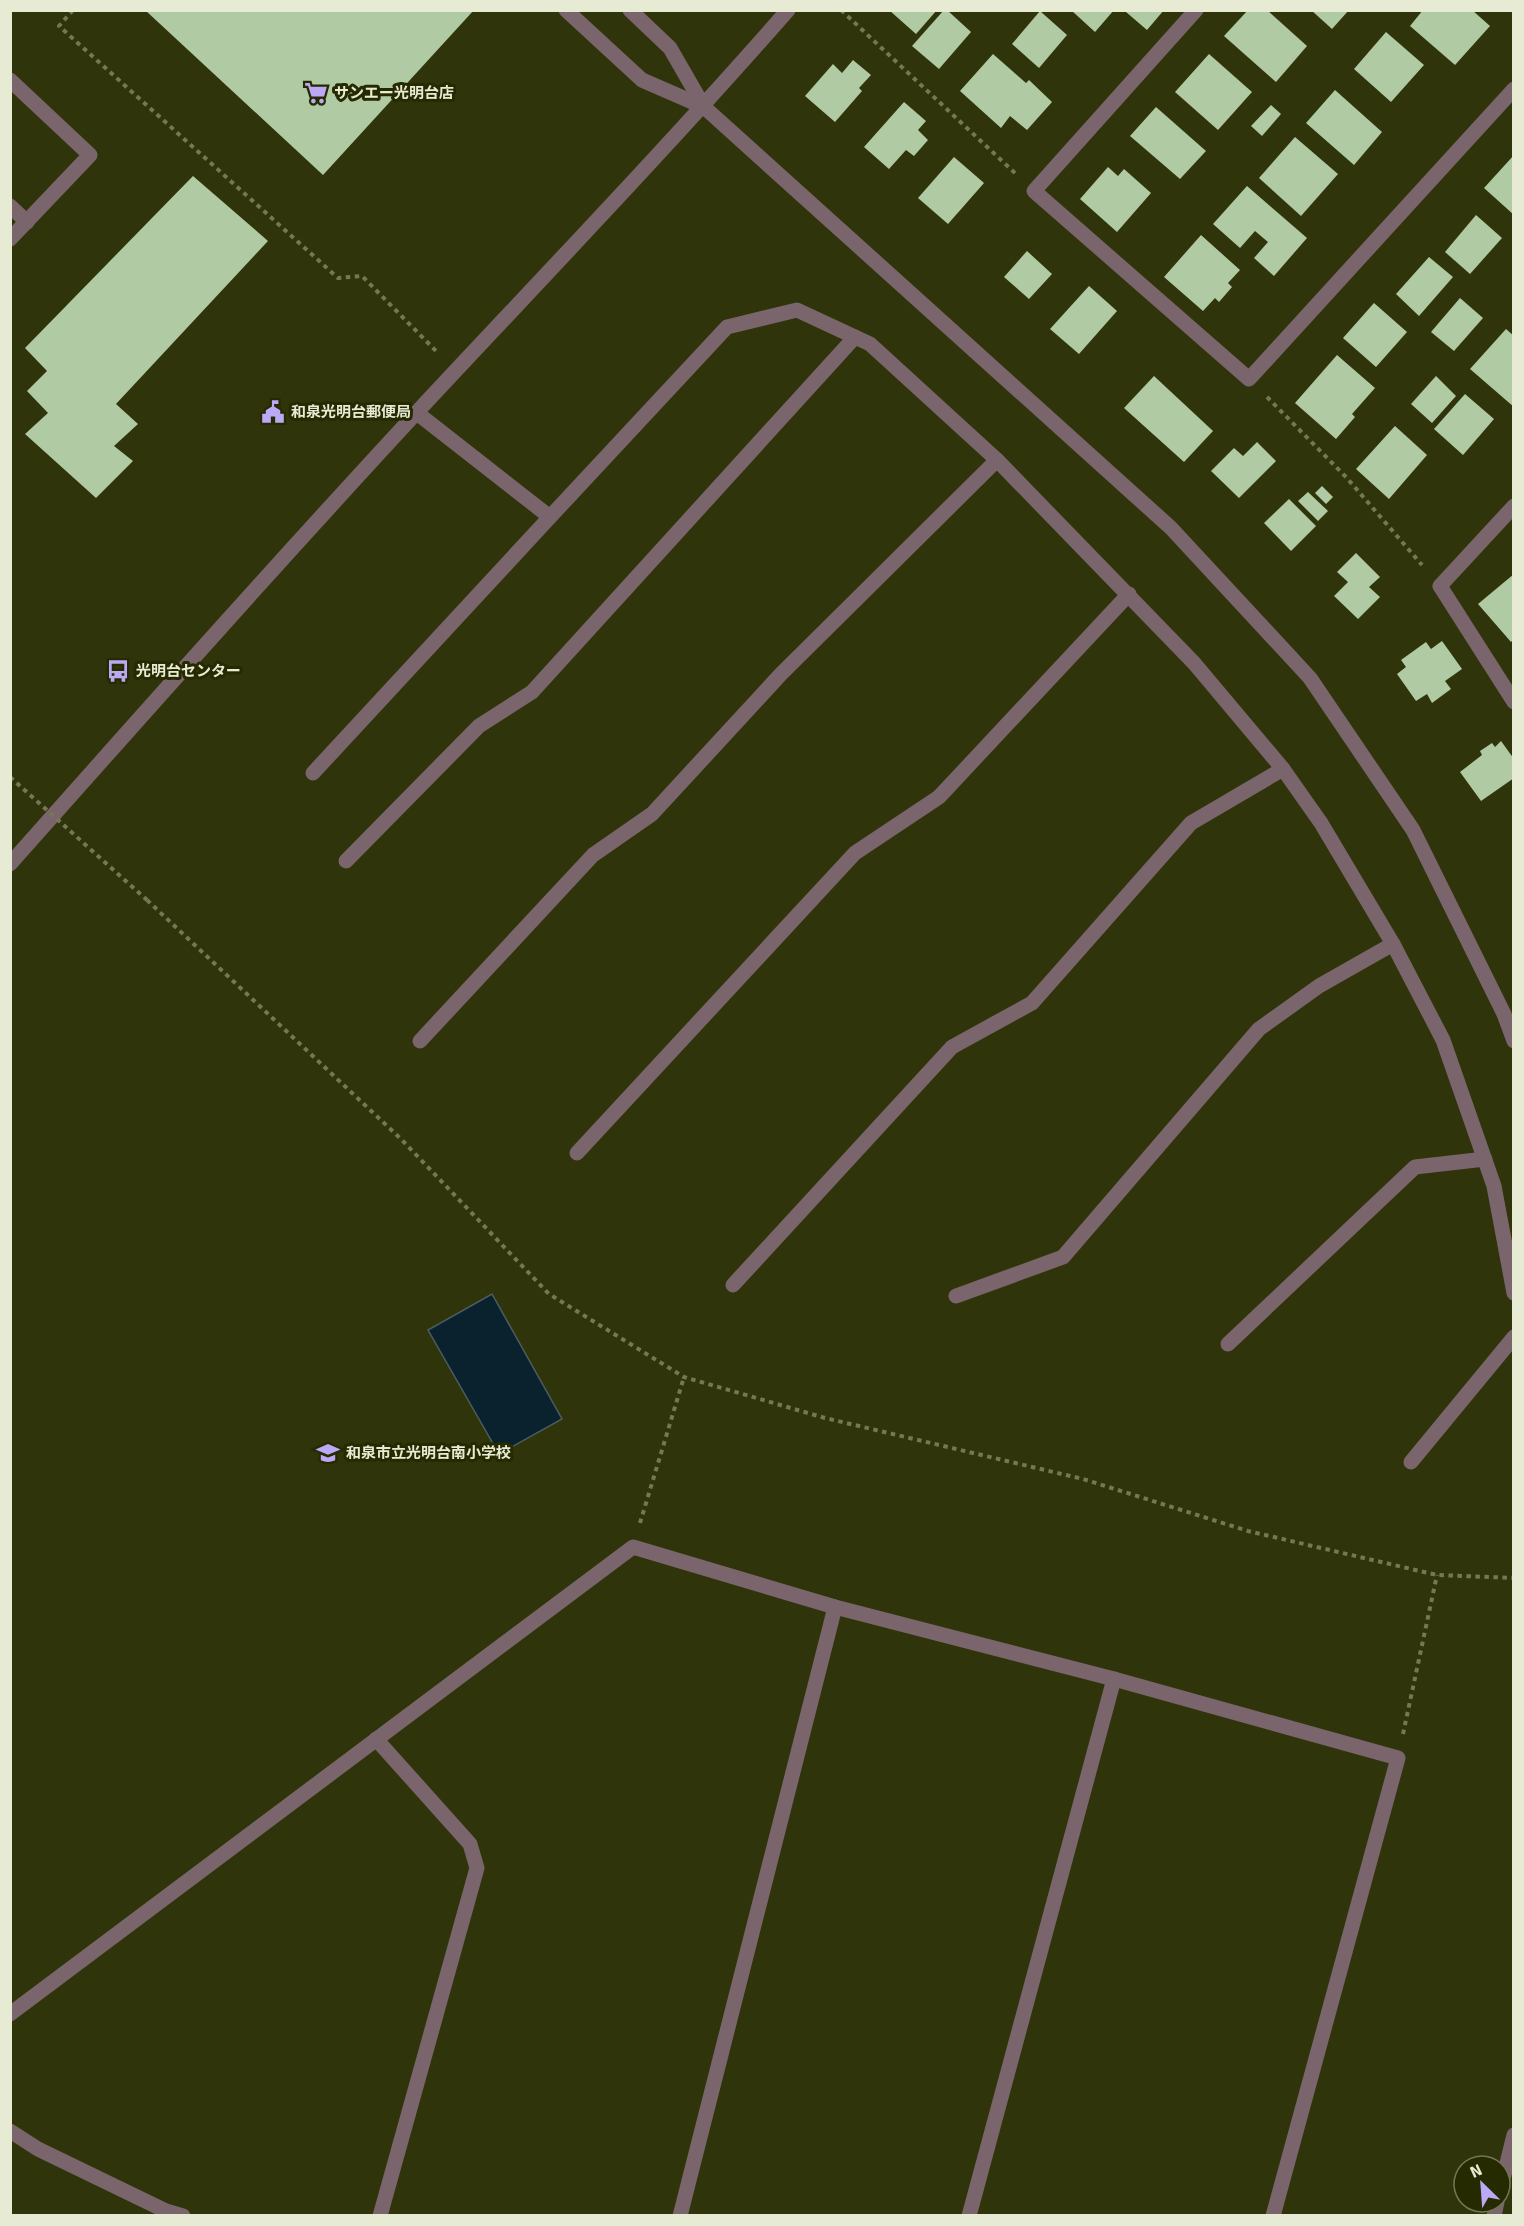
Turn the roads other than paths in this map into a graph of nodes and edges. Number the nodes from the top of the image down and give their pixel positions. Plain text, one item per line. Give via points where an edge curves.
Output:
1 (566, 10) edge
2 (630, 10) edge
3 (788, 10) edge
4 (1196, 10) edge
5 (10, 80) edge
6 (1514, 89) edge
7 (704, 107) junction
8 (10, 206) edge
9 (27, 222) junction
10 (10, 239) edge
11 (855, 337) junction
12 (417, 413) junction
13 (997, 460) junction
14 (1514, 506) edge
15 (550, 517) junction
16 (1130, 594) junction
17 (1514, 702) edge
18 (1283, 769) junction
19 (313, 773) dead end
20 (346, 861) dead end
21 (10, 864) edge
22 (1393, 944) junction
23 (420, 1041) dead end
24 (1514, 1041) edge
25 (577, 1153) dead end
26 (1485, 1159) junction
27 (732, 1285) dead end
28 (1514, 1293) edge
29 (956, 1296) dead end
30 (1514, 1337) edge
31 (1228, 1344) dead end
32 (1411, 1462) dead end
33 (835, 1607) junction
34 (1114, 1679) junction
35 (376, 1739) junction
36 (10, 2014) edge
37 (10, 2131) edge
38 (1514, 2135) edge
39 (1509, 2154) edge
40 (183, 2216) edge
41 (380, 2216) edge
42 (680, 2216) edge
43 (969, 2216) edge
44 (1273, 2216) edge

1 - 7 street via 642,80
2 - 7 street via 670,48
3 - 7 street
4 - 6 street via 1034,191 1250,379
5 - 9 street via 90,155
7 - 12 street
7 - 24 street via 1171,528 1310,678 1413,830
8 - 9 street
9 - 10 street
11 - 13 street via 870,344
11 - 15 street via 797,310 727,327
11 - 20 street via 532,692 479,726
12 - 15 street
12 - 21 street
13 - 16 street
13 - 23 street via 781,674 652,814 593,855
14 - 17 street via 1440,586
15 - 19 street
16 - 18 street
16 - 25 street via 939,796 855,853
18 - 22 street via 1321,823
18 - 27 street via 1191,823 1032,1003 952,1047
22 - 26 street via 1443,1040
22 - 29 street via 1319,986 1259,1029 1063,1257
26 - 28 street via 1494,1186
26 - 31 street via 1415,1167
30 - 32 street
33 - 34 street
33 - 35 street via 633,1547
33 - 42 street
34 - 43 street
34 - 44 street via 1398,1758
35 - 36 street
35 - 41 street via 470,1844 477,1868
37 - 40 street via 38,2149
38 - 39 street

